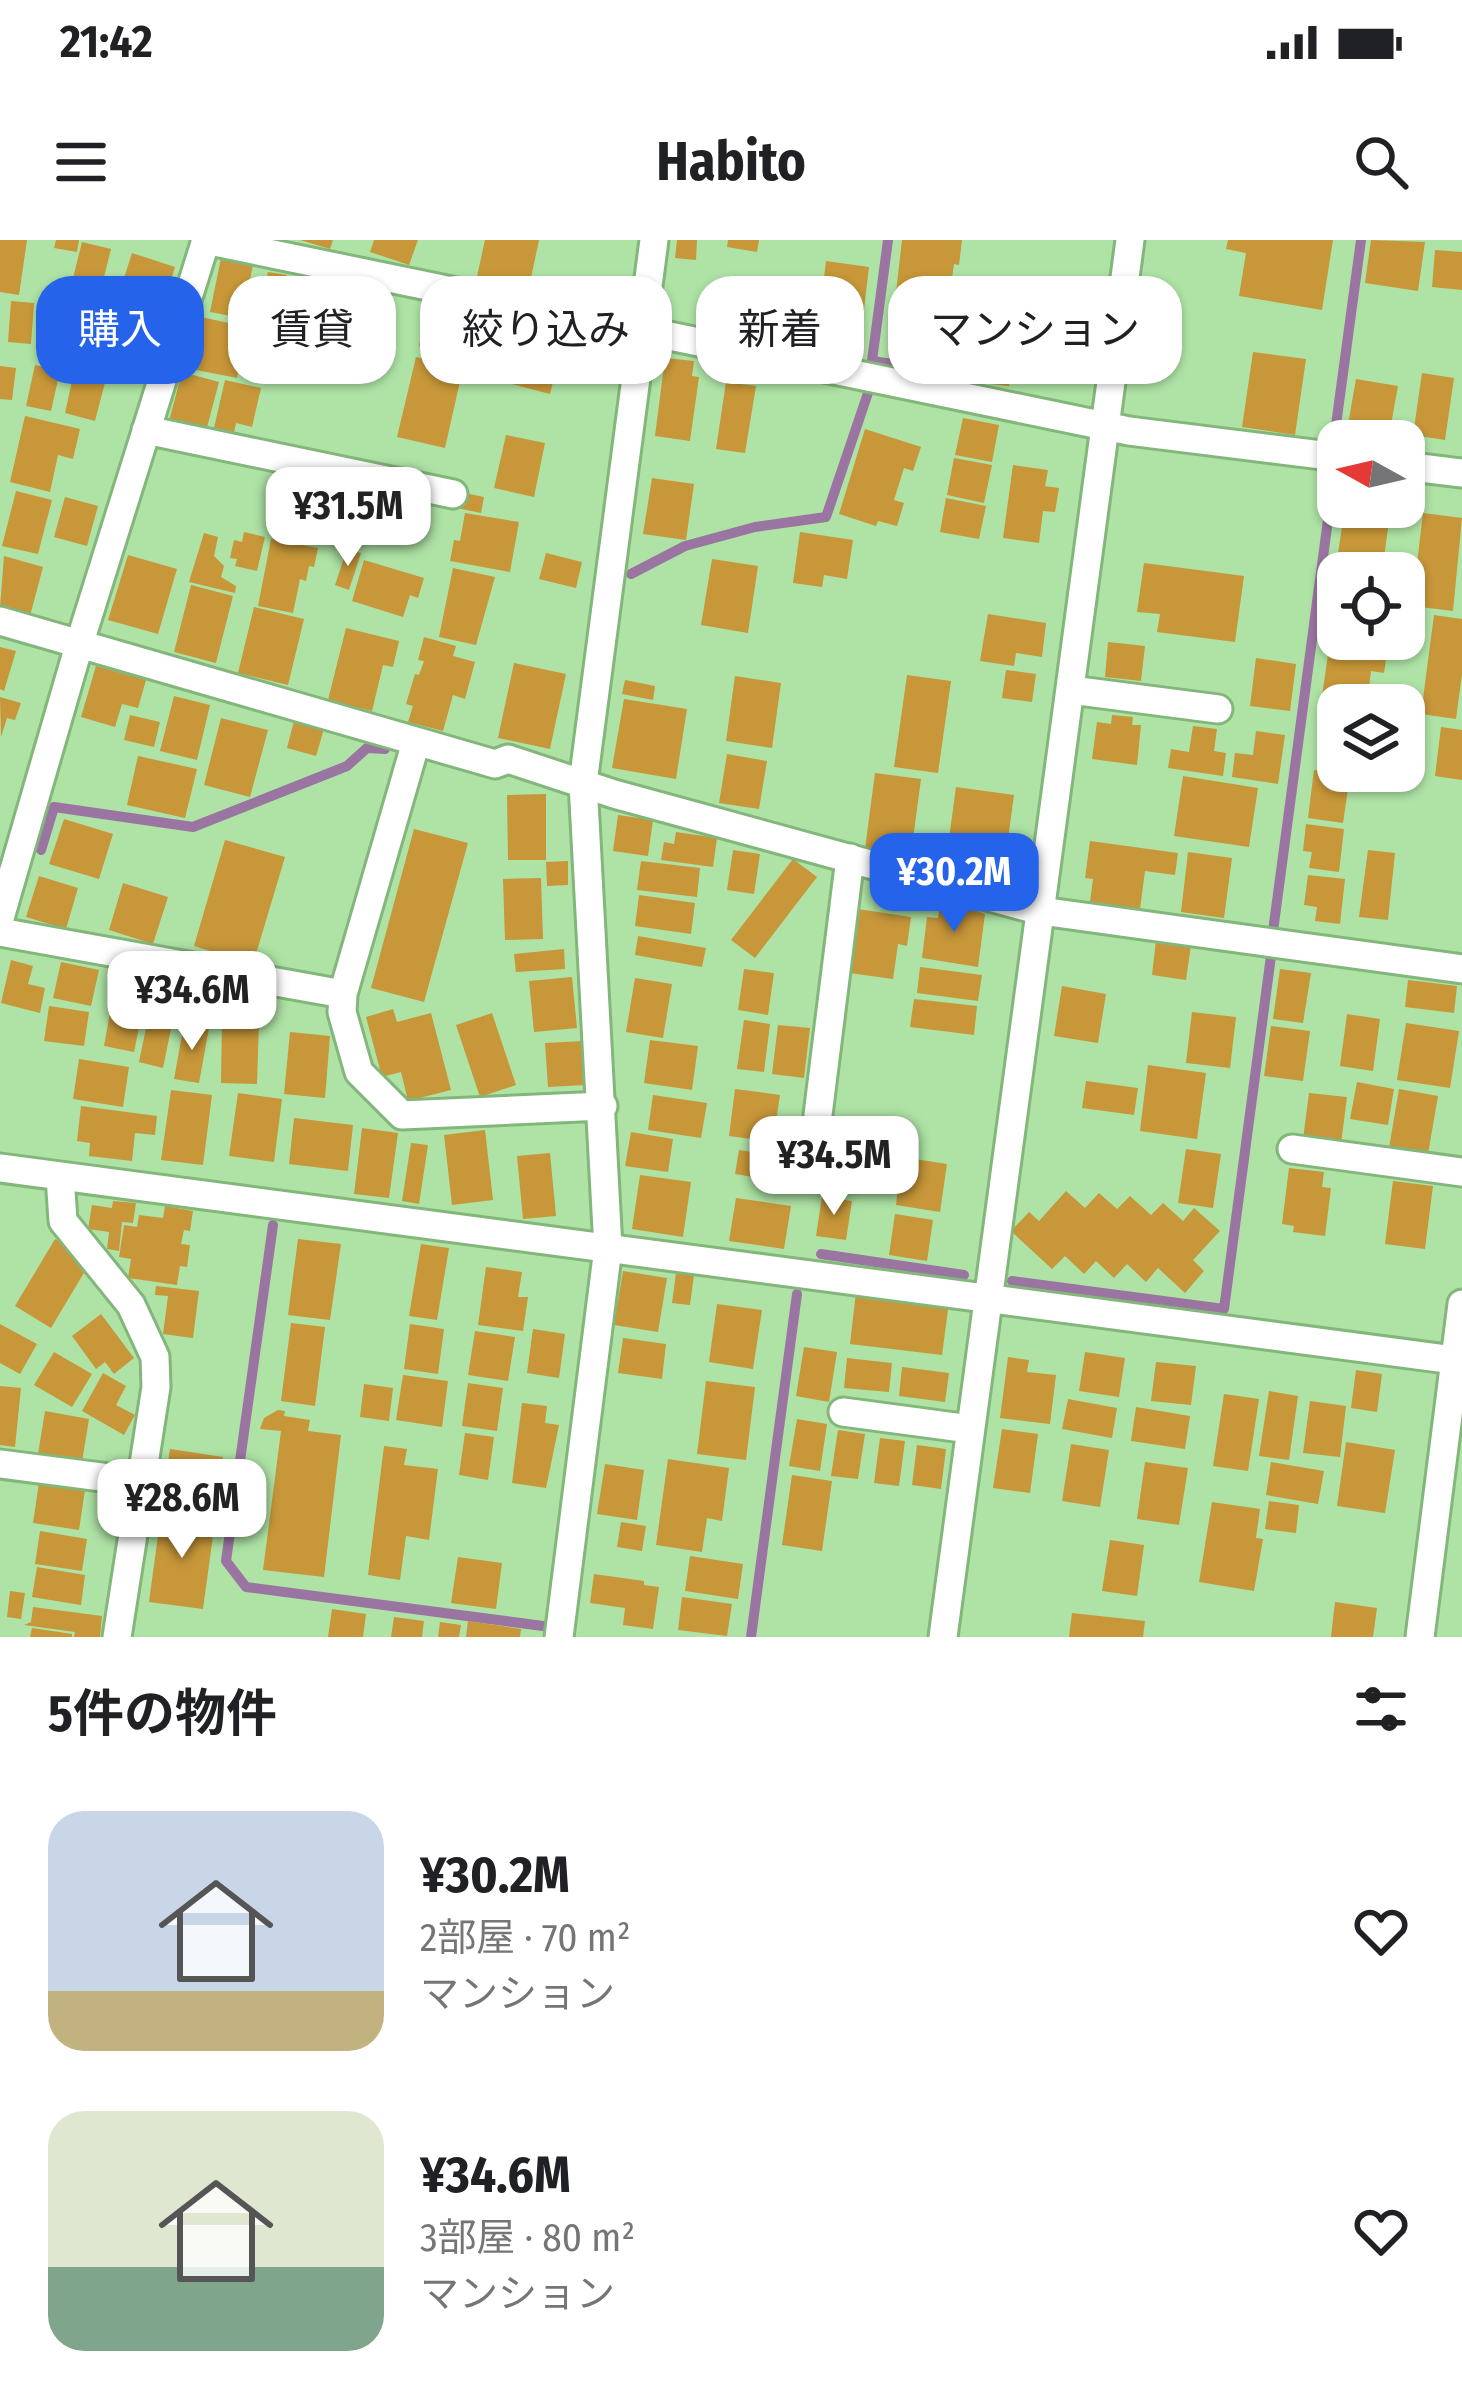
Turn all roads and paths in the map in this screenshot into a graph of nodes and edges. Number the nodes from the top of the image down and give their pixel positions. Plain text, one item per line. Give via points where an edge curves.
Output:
1 (205, 240) edge
2 (654, 240) edge
3 (1130, 240) edge
4 (650, 276) edge
5 (420, 284) edge
6 (672, 335) edge
7 (636, 384) edge
8 (1105, 425) junction
9 (146, 430) junction
10 (1317, 454) edge
11 (1425, 469) edge
12 (1462, 473) edge
13 (453, 494) dead end
14 (0, 621) edge
15 (80, 642) junction
16 (1071, 690) junction
17 (1218, 709) dead end
18 (416, 742) junction
19 (583, 783) junction
20 (850, 858) junction
21 (1041, 911) junction
22 (0, 917) edge
23 (0, 932) edge
24 (1462, 969) edge
25 (343, 994) junction
26 (603, 1106) junction
27 (818, 1115) dead end
28 (1292, 1149) dead end
29 (0, 1168) edge
30 (1462, 1172) edge
31 (60, 1176) junction
32 (608, 1248) junction
33 (987, 1300) junction
34 (1462, 1304) edge
35 (1458, 1360) edge
36 (843, 1412) dead end
37 (970, 1429) junction
38 (0, 1464) edge
39 (140, 1482) junction
40 (118, 1637) edge
41 (559, 1637) edge
42 (943, 1637) edge
43 (1420, 1637) edge

1 - 5 street
1 - 9 street
2 - 4 street
3 - 8 street
6 - 8 street
7 - 19 street
8 - 10 street
8 - 16 street
9 - 13 street
9 - 15 street
11 - 12 street
14 - 15 street
15 - 18 street
15 - 22 street
16 - 17 street
16 - 21 street
18 - 19 street
18 - 25 street
19 - 20 street
19 - 26 street
20 - 21 street
20 - 27 street
21 - 24 street
21 - 33 street
23 - 25 street
25 - 26 street via 359,1072 402,1115
26 - 32 street
28 - 30 street
29 - 31 street
31 - 32 street
31 - 39 street via 64,1221 130,1305 155,1357
32 - 33 street
32 - 41 street
33 - 35 street
33 - 37 street
34 - 35 street
35 - 43 street
36 - 37 street
37 - 42 street
38 - 39 street
39 - 40 street

